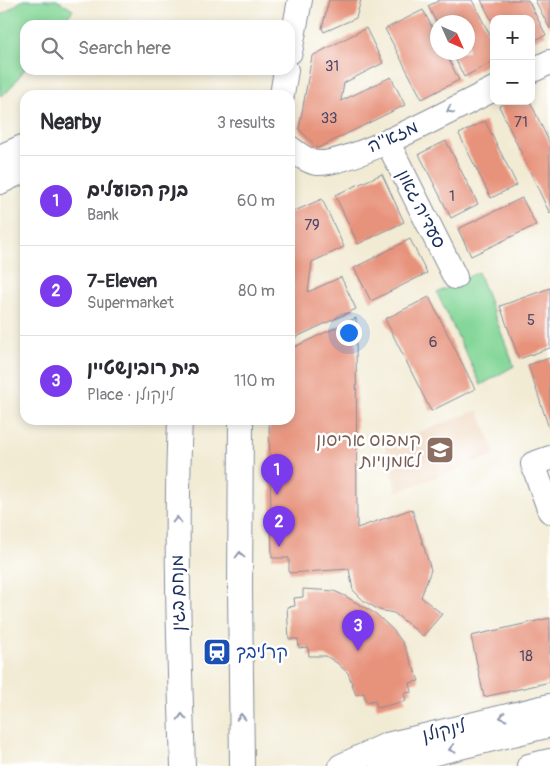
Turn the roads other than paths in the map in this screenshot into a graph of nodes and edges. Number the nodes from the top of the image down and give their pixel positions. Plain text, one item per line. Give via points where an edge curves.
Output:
1 (300, 0) edge
2 (295, 26) edge
3 (550, 62) edge
4 (535, 69) edge
5 (285, 75) edge
6 (283, 90) edge
7 (490, 91) edge
8 (386, 141) junction
9 (20, 148) edge
10 (295, 151) edge
11 (0, 158) edge
12 (20, 172) edge
13 (0, 182) edge
14 (455, 277) dead end
15 (180, 425) edge
16 (241, 425) edge
17 (541, 461) edge
18 (550, 511) edge
19 (550, 706) edge
20 (550, 725) edge
21 (550, 761) edge
22 (183, 766) edge
23 (242, 766) edge
24 (341, 766) edge
25 (382, 766) edge
26 (529, 766) edge

1 - 2 street
3 - 4 street
5 - 6 street
7 -> 8 street, מזא''ה
8 - 10 street, מזא''ה via 334,162 314,163
8 - 14 street, סעדיה גאון
9 - 11 street
12 - 13 street
22 -> 15 street, מנחם בגין via 178,600
23 -> 16 street
17 - 18 street
19 -> 24 street, לינקולן via 387,745
20 -> 25 street
21 - 26 street

